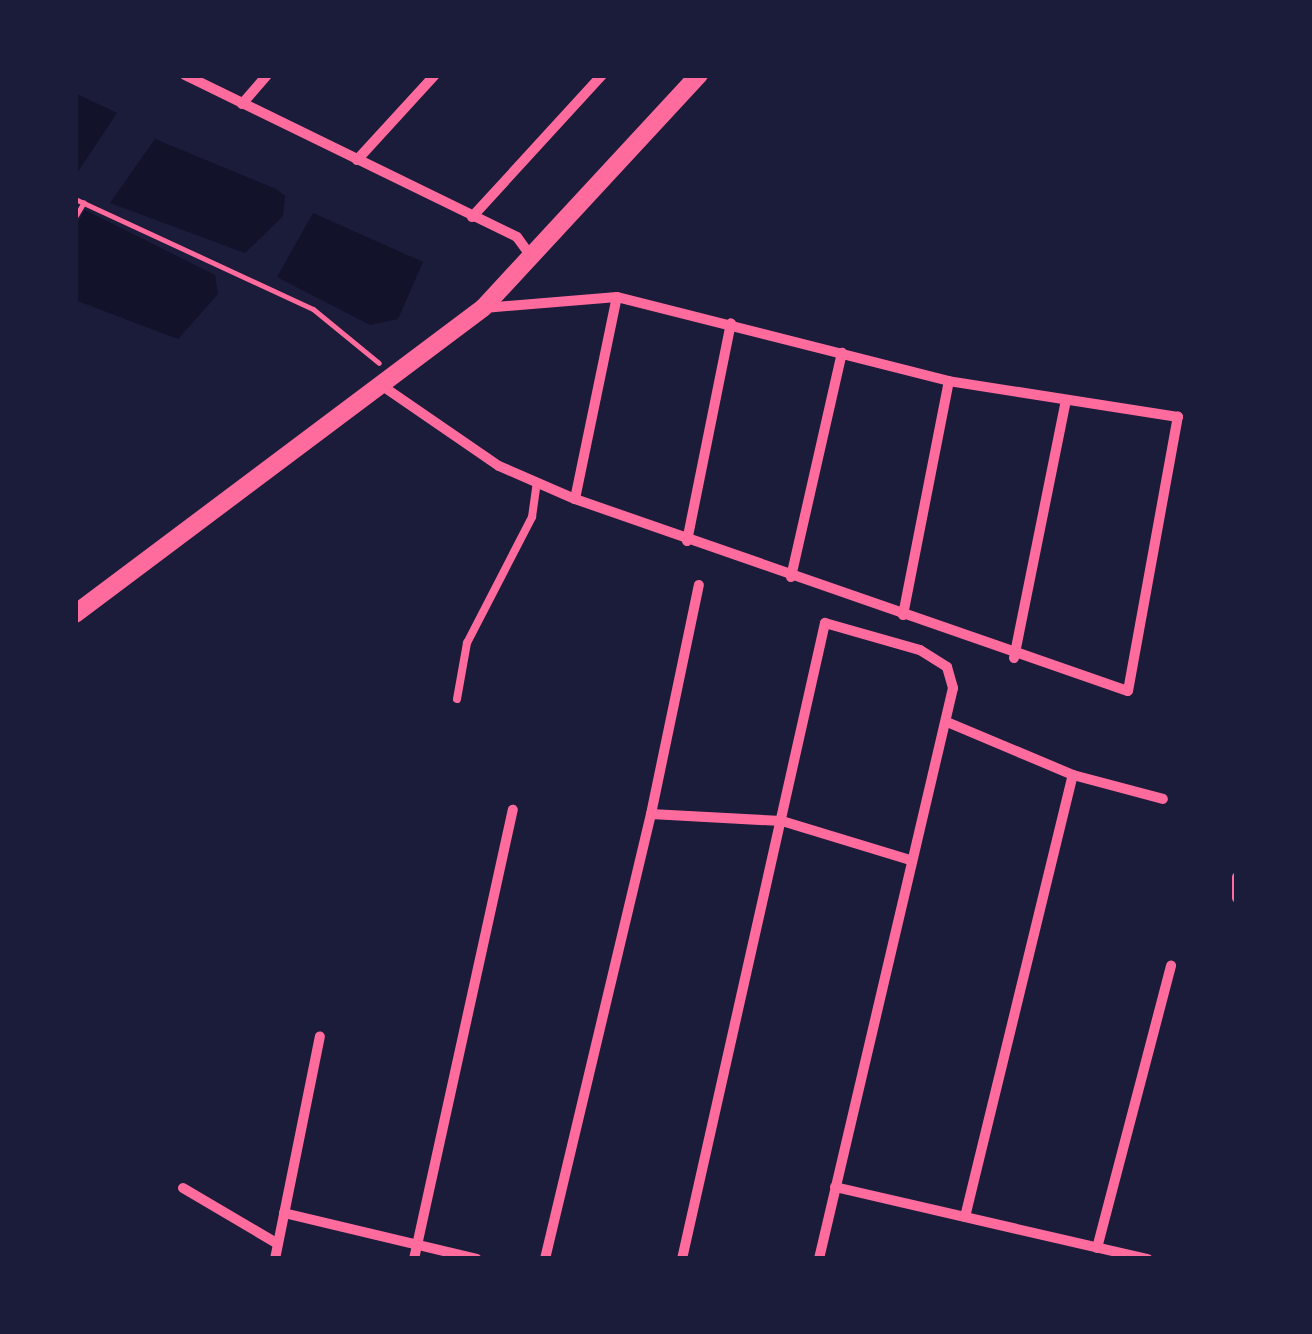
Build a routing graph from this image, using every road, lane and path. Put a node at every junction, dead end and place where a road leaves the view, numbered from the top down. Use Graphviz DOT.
graph roads {
  1 [pos="185,75"];
  2 [pos="267,75"];
  3 [pos="435,75"];
  4 [pos="602,75"];
  5 [pos="699,75"];
  6 [pos="242,104"];
  7 [pos="357,160"];
  8 [pos="75,198"];
  9 [pos="84,202"];
  10 [pos="75,217"];
  11 [pos="472,217"];
  12 [pos="528,252"];
  13 [pos="617,297"];
  14 [pos="483,308"];
  15 [pos="731,323"];
  16 [pos="842,354"];
  17 [pos="385,380"];
  18 [pos="949,380"];
  19 [pos="1065,404"];
  20 [pos="537,482"];
  21 [pos="575,500"];
  22 [pos="687,541"];
  23 [pos="791,577"];
  24 [pos="699,585"];
  25 [pos="75,614"];
  26 [pos="903,615"];
  27 [pos="1014,658"];
  28 [pos="457,699"];
  29 [pos="947,722"];
  30 [pos="1073,775"];
  31 [pos="1163,800"];
  32 [pos="513,810"];
  33 [pos="651,814"];
  34 [pos="782,820"];
  35 [pos="910,860"];
  36 [pos="1237,877"];
  37 [pos="1237,898"];
  38 [pos="1171,966"];
  39 [pos="320,1036"];
  40 [pos="835,1187"];
  41 [pos="183,1188"];
  42 [pos="284,1214"];
  43 [pos="964,1217"];
  44 [pos="278,1244"];
  45 [pos="417,1246"];
  46 [pos="1096,1248"];
  47 [pos="275,1259"];
  48 [pos="414,1259"];
  49 [pos="476,1259"];
  50 [pos="546,1259"];
  51 [pos="682,1259"];
  52 [pos="819,1259"];
  53 [pos="1148,1259"];
  1 -- 6 [label="street"];
  2 -- 6 [label="street"];
  3 -- 7 [label="street"];
  4 -- 11 [label="street"];
  5 -- 12 [label="street"];
  6 -- 7 [label="street"];
  7 -- 11 [label="street"];
  8 -- 9 [label="path"];
  9 -- 10 [label="path"];
  9 -- 17 [label="path"];
  11 -- 12 [label="street"];
  12 -- 14 [label="street"];
  13 -- 14 [label="street"];
  13 -- 15 [label="street"];
  13 -- 21 [label="street"];
  14 -- 17 [label="street"];
  15 -- 16 [label="street"];
  15 -- 22 [label="street"];
  16 -- 18 [label="street"];
  16 -- 23 [label="street"];
  17 -- 20 [label="street"];
  17 -- 25 [label="street"];
  18 -- 19 [label="street"];
  18 -- 26 [label="street"];
  19 -- 27 [label="street"];
  19 -- 27 [label="street"];
  20 -- 21 [label="street"];
  20 -- 28 [label="lane"];
  21 -- 22 [label="street"];
  22 -- 23 [label="street"];
  23 -- 26 [label="street"];
  24 -- 33 [label="street"];
  26 -- 27 [label="street"];
  29 -- 30 [label="street"];
  29 -- 34 [label="street"];
  29 -- 35 [label="street"];
  30 -- 31 [label="street"];
  30 -- 43 [label="street"];
  32 -- 45 [label="street"];
  33 -- 34 [label="street"];
  33 -- 50 [label="street"];
  34 -- 35 [label="street"];
  34 -- 51 [label="street"];
  35 -- 40 [label="street"];
  36 -- 37 [label="street"];
  38 -- 46 [label="street"];
  39 -- 42 [label="street"];
  40 -- 43 [label="street"];
  40 -- 52 [label="street"];
  41 -- 44 [label="street"];
  42 -- 44 [label="street"];
  42 -- 45 [label="street"];
  43 -- 46 [label="street"];
  44 -- 47 [label="street"];
  45 -- 48 [label="street"];
  45 -- 49 [label="street"];
  46 -- 53 [label="street"];
}
